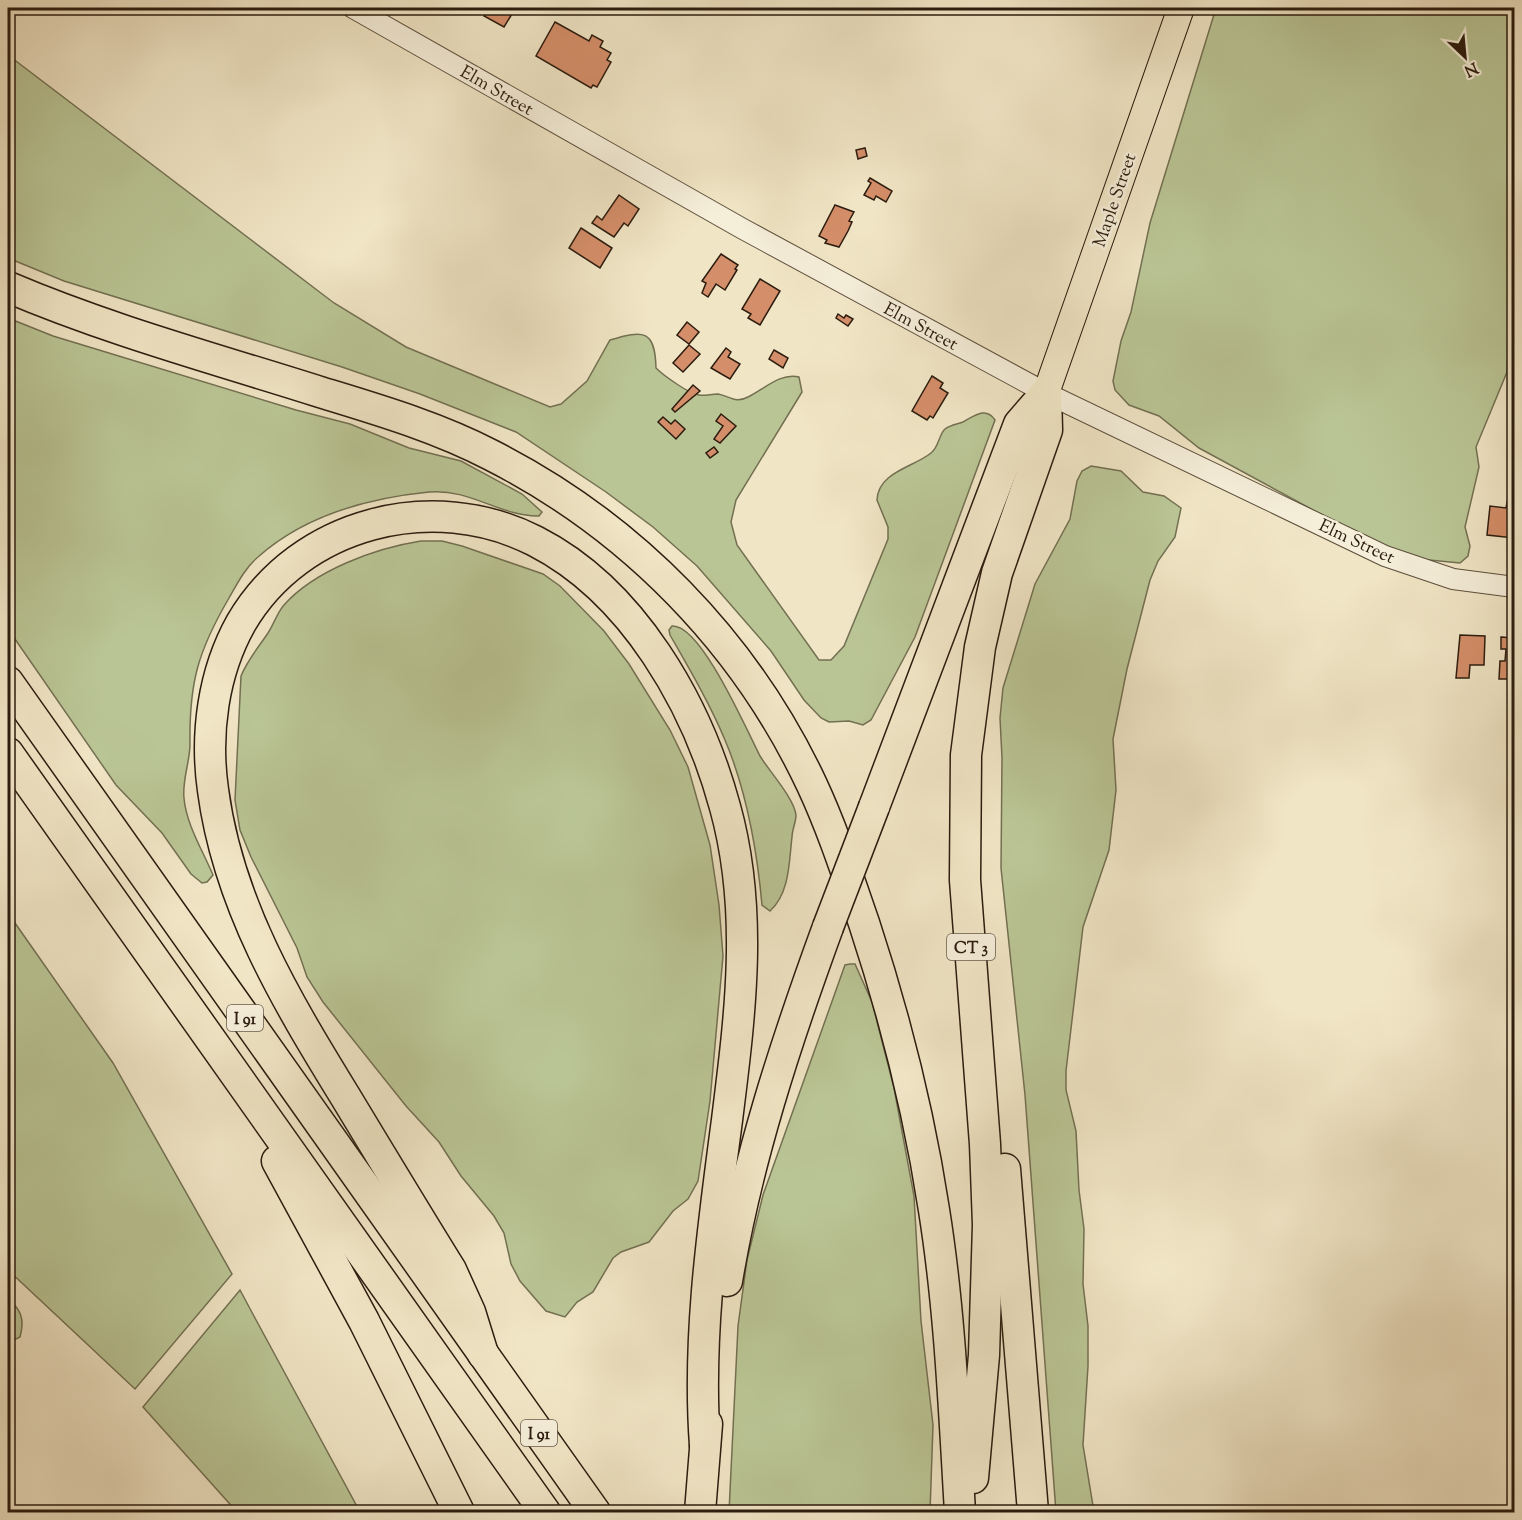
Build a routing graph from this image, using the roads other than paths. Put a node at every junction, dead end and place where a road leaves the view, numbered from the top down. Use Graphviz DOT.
graph roads {
  1 [pos="353,8"];
  2 [pos="1181,8"];
  3 [pos="8,287"];
  4 [pos="1046,393"];
  5 [pos="1515,587"];
  6 [pos="8,682"];
  7 [pos="8,753"];
  8 [pos="978,1039"];
  9 [pos="240,1082"];
  10 [pos="483,1354"];
  11 [pos="705,1445"];
  12 [pos="459,1512"];
  13 [pos="545,1512"];
  14 [pos="595,1512"];
  15 [pos="700,1512"];
  16 [pos="960,1512"];
  17 [pos="970,1512"];
  18 [pos="1034,1512"];
  1 -- 4 [label="street, Elm Street"];
  2 -- 4 [label="main road, Maple Street / CT 3"];
  3 -- 16 [label="highway"];
  4 -- 5 [label="street, Elm Street"];
  4 -- 8 [label="highway, CT 3"];
  4 -- 11 [label="highway, CT 3, bridge"];
  6 -- 10 [label="highway, I 91"];
  7 -- 9 [label="highway, I 91"];
  8 -- 17 [label="highway, CT 3"];
  8 -- 18 [label="highway"];
  9 -- 12 [label="highway"];
  9 -- 13 [label="highway, I 91"];
  10 -- 11 [label="highway"];
  10 -- 14 [label="highway, I 91"];
  11 -- 15 [label="highway, CT 3"];
}
